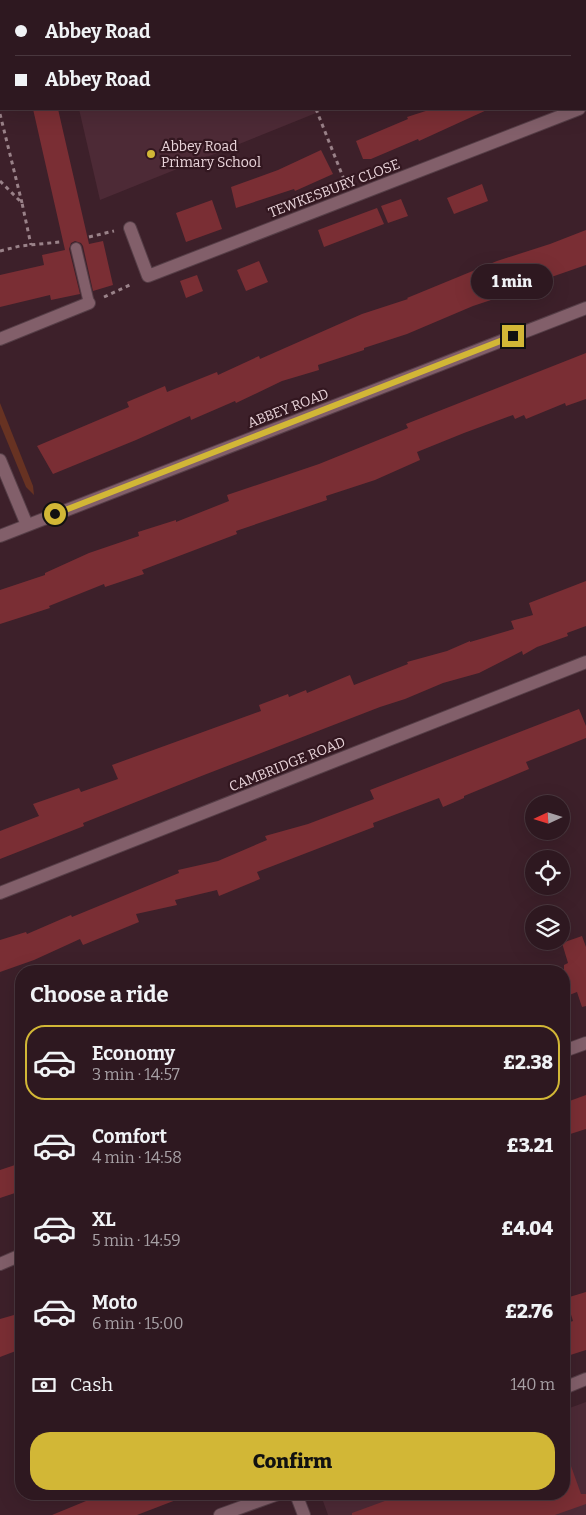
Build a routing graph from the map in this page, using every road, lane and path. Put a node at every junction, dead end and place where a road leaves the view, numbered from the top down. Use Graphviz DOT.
graph roads {
  1 [pos="316,110"];
  2 [pos="576,110"];
  3 [pos="0,114"];
  4 [pos="0,180"];
  5 [pos="351,197"];
  6 [pos="22,203"];
  7 [pos="130,228"];
  8 [pos="62,242"];
  9 [pos="78,243"];
  10 [pos="31,245"];
  11 [pos="0,251"];
  12 [pos="148,276"];
  13 [pos="89,303"];
  14 [pos="586,308"];
  15 [pos="0,338"];
  16 [pos="0,460"];
  17 [pos="27,525"];
  18 [pos="0,536"];
  19 [pos="586,662"];
  20 [pos="0,893"];
  21 [pos="586,1043"];
  22 [pos="570,1049"];
  23 [pos="15,1258"];
  24 [pos="0,1264"];
  25 [pos="586,1379"];
  26 [pos="570,1386"];
  27 [pos="261,1500"];
  28 [pos="298,1500"];
  29 [pos="220,1515"];
  30 [pos="304,1515"];
  1 -- 5 [label="path"];
  2 -- 5 [label="street, TEWKESBURY CLOSE"];
  3 -- 6 [label="path"];
  4 -- 6 [label="path"];
  5 -- 12 [label="street, TEWKESBURY CLOSE"];
  6 -- 10 [label="path"];
  7 -- 9 [label="path"];
  7 -- 12 [label="street"];
  8 -- 10 [label="path"];
  9 -- 13 [label="lane"];
  10 -- 11 [label="path"];
  12 -- 13 [label="path"];
  13 -- 15 [label="street"];
  14 -- 17 [label="street, ABBEY ROAD"];
  16 -- 17 [label="street"];
  17 -- 18 [label="street, ABBEY ROAD"];
  19 -- 20 [label="street, CAMBRIDGE ROAD"];
  21 -- 22 [label="street"];
  23 -- 24 [label="street"];
  25 -- 26 [label="street"];
  27 -- 29 [label="street"];
  28 -- 30 [label="street"];
}
